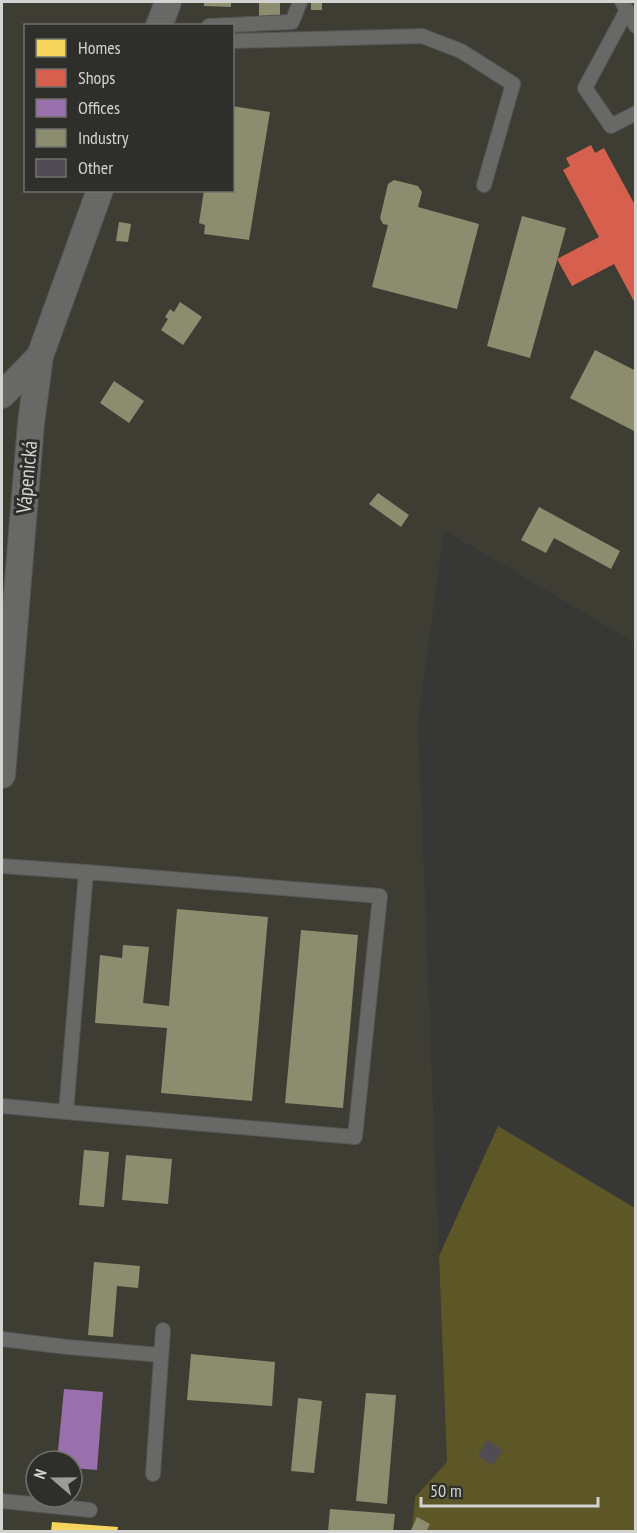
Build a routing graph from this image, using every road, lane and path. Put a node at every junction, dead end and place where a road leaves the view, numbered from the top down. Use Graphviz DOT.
graph roads {
  1 [pos="168,2"];
  2 [pos="300,2"];
  3 [pos="625,6"];
  4 [pos="160,24"];
  5 [pos="234,25"];
  6 [pos="636,26"];
  7 [pos="234,41"];
  8 [pos="636,113"];
  9 [pos="484,185"];
  10 [pos="99,192"];
  11 [pos="40,356"];
  12 [pos="2,395"];
  13 [pos="2,775"];
  14 [pos="2,866"];
  15 [pos="86,872"];
  16 [pos="2,1106"];
  17 [pos="66,1112"];
  18 [pos="163,1330"];
  19 [pos="2,1339"];
  20 [pos="161,1355"];
  21 [pos="153,1474"];
  22 [pos="2,1501"];
  23 [pos="90,1510"];
  1 -- 4 [label="street"];
  2 -- 5 [label="lane"];
  3 -- 6 [label="lane"];
  3 -- 8 [label="lane"];
  7 -- 9 [label="lane"];
  10 -- 11 [label="street, Vápenická"];
  11 -- 12 [label="street"];
  11 -- 13 [label="street, Vápenická"];
  14 -- 15 [label="lane"];
  15 -- 17 [label="lane"];
  15 -- 17 [label="lane"];
  16 -- 17 [label="lane"];
  18 -- 20 [label="lane"];
  19 -- 20 [label="lane"];
  20 -- 21 [label="lane"];
  22 -- 23 [label="lane"];
}
